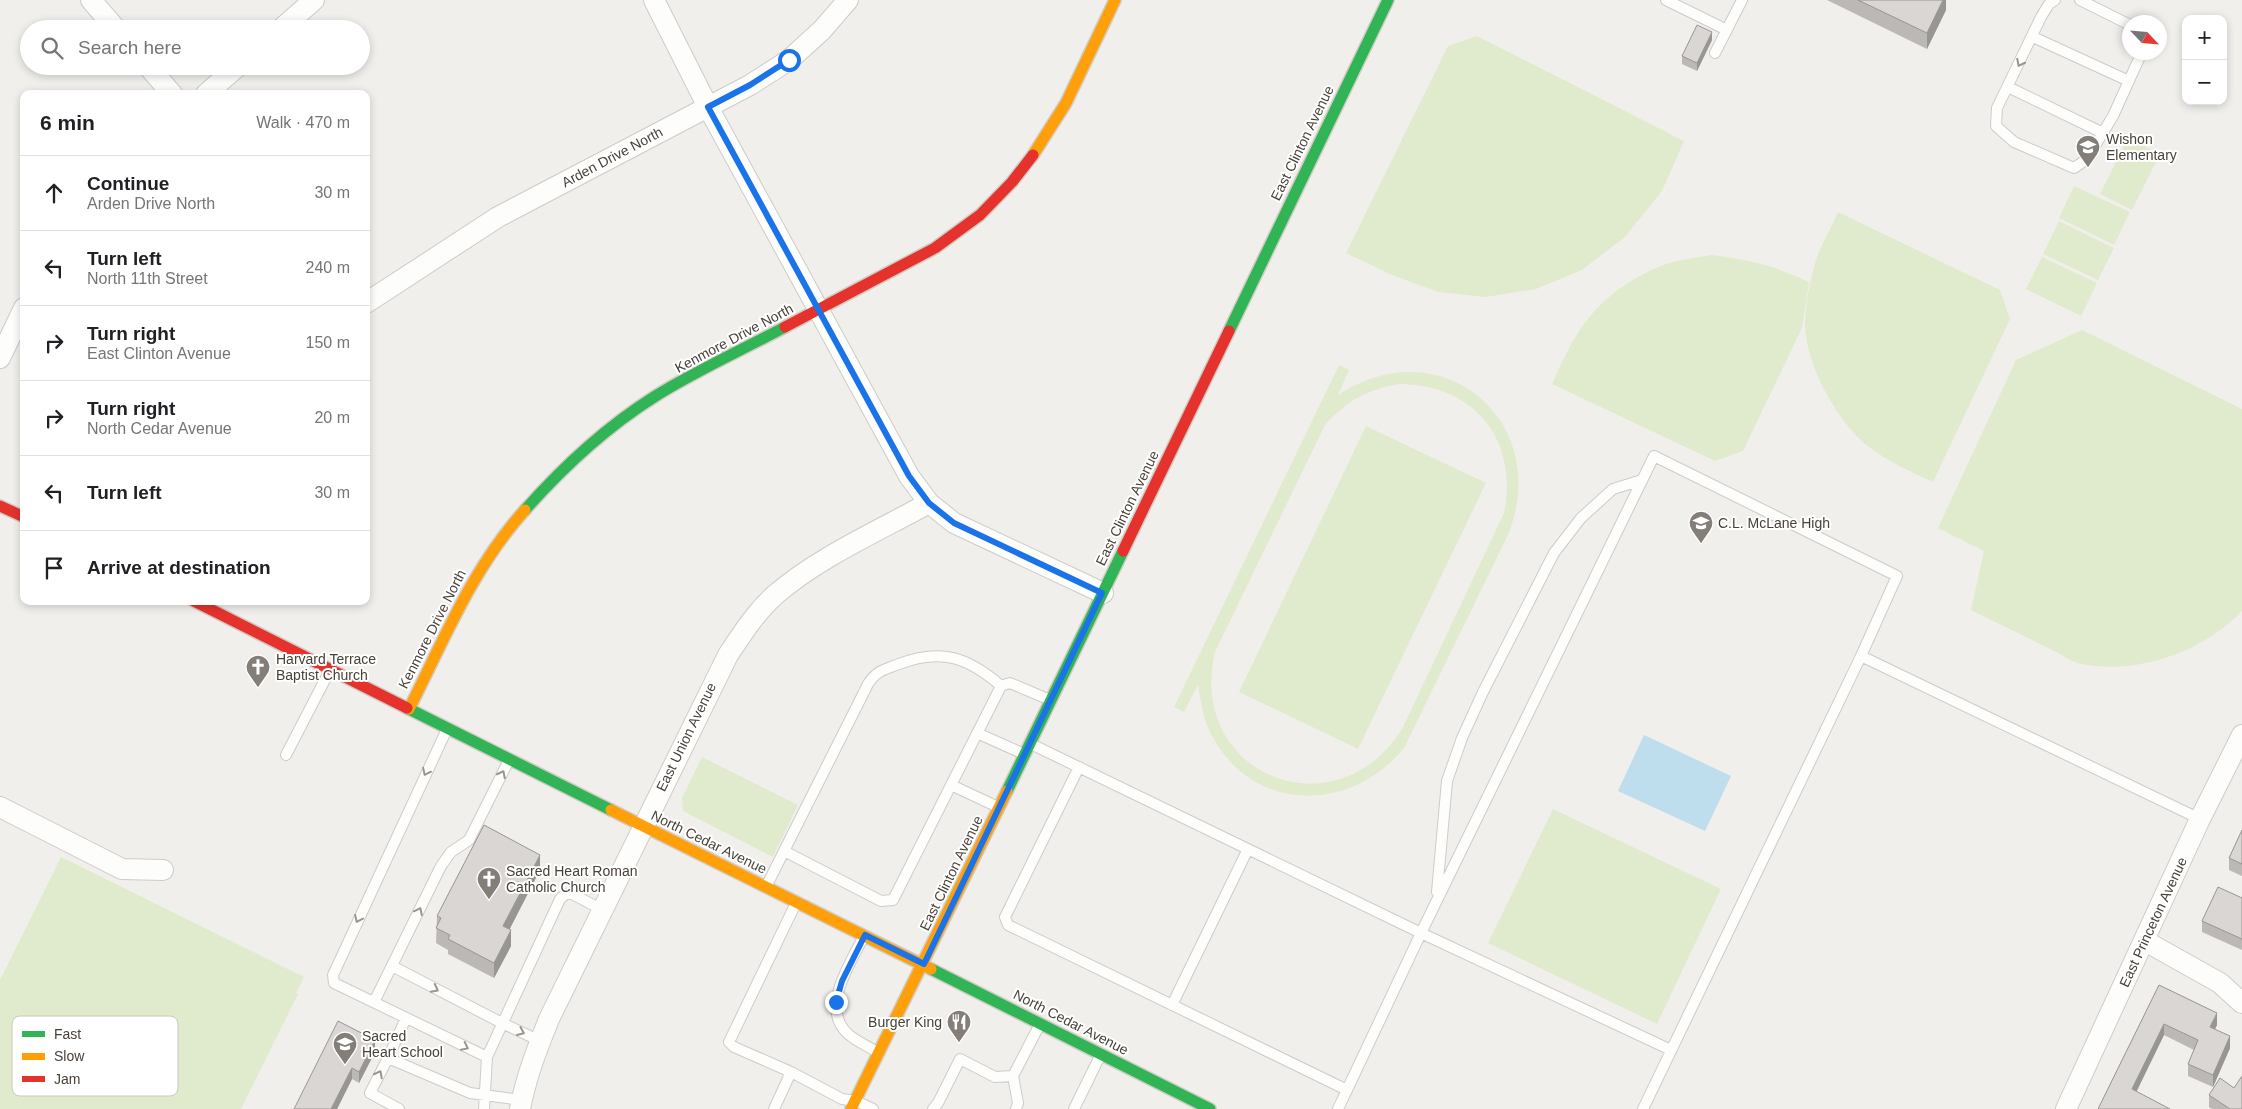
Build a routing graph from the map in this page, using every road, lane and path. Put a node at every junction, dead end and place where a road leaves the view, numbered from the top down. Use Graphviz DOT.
graph roads {
  1 [pos="91,0"];
  2 [pos="314,0"];
  3 [pos="654,0"];
  4 [pos="848,0"];
  5 [pos="1116,0"];
  6 [pos="1388,0"];
  7 [pos="1666,0"];
  8 [pos="1742,0"];
  9 [pos="2080,0"];
  10 [pos="2048,1"];
  11 [pos="108,20"];
  12 [pos="291,20"];
  13 [pos="2122,21"];
  14 [pos="1727,30"];
  15 [pos="2033,36"];
  16 [pos="1715,53"];
  17 [pos="2138,60"];
  18 [pos="156,75"];
  19 [pos="228,75"];
  20 [pos="2129,81"];
  21 [pos="2008,87"];
  22 [pos="169,90"];
  23 [pos="211,90"];
  24 [pos="708,107"];
  25 [pos="2103,133"];
  26 [pos="370,300"];
  27 [pos="819,310"];
  28 [pos="20,316"];
  29 [pos="0,358"];
  30 [pos="1642,480"];
  31 [pos="929,503"];
  32 [pos="0,506"];
  33 [pos="20,515"];
  34 [pos="1102,593"];
  35 [pos="202,605"];
  36 [pos="1861,656"];
  37 [pos="330,669"];
  38 [pos="1001,686"];
  39 [pos="1051,700"];
  40 [pos="409,709"];
  41 [pos="447,728"];
  42 [pos="977,733"];
  43 [pos="2242,735"];
  44 [pos="1030,744"];
  45 [pos="286,755"];
  46 [pos="1025,755"];
  47 [pos="510,758"];
  48 [pos="1079,767"];
  49 [pos="951,785"];
  50 [pos="0,807"];
  51 [pos="999,808"];
  52 [pos="2200,819"];
  53 [pos="643,826"];
  54 [pos="1248,849"];
  55 [pos="784,852"];
  56 [pos="163,870"];
  57 [pos="766,887"];
  58 [pos="1437,900"];
  59 [pos="796,902"];
  60 [pos="603,910"];
  61 [pos="1420,933"];
  62 [pos="865,935"];
  63 [pos="2145,941"];
  64 [pos="924,964"];
  65 [pos="392,966"];
  66 [pos="374,1002"];
  67 [pos="2242,1003"];
  68 [pos="1172,1005"];
  69 [pos="406,1018"];
  70 [pos="502,1023"];
  71 [pos="1040,1023"];
  72 [pos="540,1041"];
  73 [pos="1671,1050"];
  74 [pos="880,1053"];
  75 [pos="1101,1054"];
  76 [pos="488,1057"];
  77 [pos="388,1058"];
  78 [pos="791,1072"];
  79 [pos="1014,1076"];
  80 [pos="1346,1090"];
  81 [pos="486,1096"];
  82 [pos="520,1104"];
  83 [pos="853,1105"];
  84 [pos="399,1109"];
  85 [pos="484,1109"];
  86 [pos="774,1109"];
  87 [pos="872,1109"];
  88 [pos="933,1109"];
  89 [pos="1016,1109"];
  90 [pos="1074,1109"];
  91 [pos="1210,1109"];
  92 [pos="1338,1109"];
  93 [pos="1643,1109"];
  94 [pos="2066,1109"];
  1 -- 11 [label="street"];
  2 -- 12 [label="street"];
  3 -- 24 [label="street"];
  4 -- 24 [label="street, Arden Drive North"];
  5 -- 27 [label="main road, Kenmore Drive North"];
  6 -- 34 [label="main road, East Clinton Avenue"];
  7 -- 14 [label="lane"];
  8 -- 14 [label="lane"];
  9 -- 13 [label="lane"];
  10 -- 15 [label="lane"];
  14 -- 16 [label="lane"];
  15 -- 20 [label="lane"];
  15 -- 21 [label="lane, one-way"];
  17 -- 20 [label="lane"];
  18 -- 22 [label="street"];
  19 -- 23 [label="street"];
  20 -- 25 [label="lane"];
  21 -- 25 [label="lane"];
  21 -- 25 [label="lane"];
  24 -- 26 [label="street, Arden Drive North"];
  24 -- 27 [label="street"];
  27 -- 31 [label="street"];
  27 -- 40 [label="main road, Kenmore Drive North"];
  28 -- 29 [label="street"];
  30 -- 36 [label="lane"];
  30 -- 58 [label="lane"];
  30 -- 58 [label="lane"];
  31 -- 34 [label="street"];
  31 -- 53 [label="street, East Union Avenue"];
  32 -- 33 [label="main road"];
  34 -- 39 [label="main road, East Clinton Avenue"];
  35 -- 37 [label="main road, North Cedar Avenue"];
  36 -- 52 [label="lane"];
  36 -- 73 [label="lane"];
  37 -- 40 [label="main road, North Cedar Avenue"];
  37 -- 45 [label="lane"];
  38 -- 39 [label="lane"];
  38 -- 42 [label="lane"];
  38 -- 55 [label="lane"];
  39 -- 44 [label="main road, East Clinton Avenue"];
  40 -- 41 [label="main road, North Cedar Avenue"];
  41 -- 47 [label="main road, North Cedar Avenue"];
  41 -- 66 [label="lane, one-way"];
  42 -- 46 [label="lane"];
  42 -- 49 [label="lane"];
  43 -- 52 [label="street, East Princeton Avenue"];
  44 -- 46 [label="main road, East Clinton Avenue"];
  44 -- 48 [label="lane"];
  46 -- 51 [label="main road, East Clinton Avenue"];
  47 -- 53 [label="main road, North Cedar Avenue"];
  65 -- 47 [label="lane, one-way"];
  48 -- 54 [label="lane"];
  48 -- 68 [label="lane"];
  49 -- 51 [label="lane"];
  49 -- 55 [label="lane"];
  50 -- 56 [label="street"];
  51 -- 64 [label="main road, East Clinton Avenue"];
  52 -- 63 [label="street, East Princeton Avenue"];
  53 -- 57 [label="main road, North Cedar Avenue"];
  53 -- 60 [label="street, East Union Avenue"];
  54 -- 61 [label="lane"];
  54 -- 68 [label="lane"];
  55 -- 57 [label="lane"];
  57 -- 59 [label="main road, North Cedar Avenue"];
  58 -- 61 [label="lane"];
  59 -- 62 [label="main road, North Cedar Avenue"];
  59 -- 78 [label="lane"];
  60 -- 70 [label="lane"];
  60 -- 72 [label="street, East Union Avenue"];
  61 -- 73 [label="lane"];
  61 -- 80 [label="lane"];
  62 -- 64 [label="main road, North Cedar Avenue"];
  62 -- 74 [label="lane"];
  63 -- 67 [label="street"];
  63 -- 94 [label="street, East Princeton Avenue"];
  64 -- 71 [label="main road, North Cedar Avenue"];
  64 -- 74 [label="main road, East Clinton Avenue"];
  65 -- 66 [label="lane"];
  65 -- 70 [label="lane, one-way"];
  66 -- 69 [label="lane"];
  68 -- 80 [label="lane"];
  69 -- 76 [label="lane, one-way"];
  69 -- 77 [label="lane"];
  70 -- 72 [label="lane, one-way"];
  70 -- 76 [label="lane"];
  71 -- 75 [label="main road, North Cedar Avenue"];
  71 -- 79 [label="lane"];
  72 -- 82 [label="street, East Union Avenue"];
  73 -- 93 [label="lane"];
  74 -- 83 [label="main road, East Clinton Avenue"];
  75 -- 90 [label="lane"];
  75 -- 91 [label="main road, North Cedar Avenue"];
  76 -- 81 [label="lane"];
  77 -- 81 [label="lane"];
  84 -- 77 [label="lane, one-way"];
  78 -- 83 [label="lane"];
  78 -- 86 [label="lane"];
  79 -- 88 [label="lane"];
  79 -- 89 [label="lane"];
  80 -- 92 [label="lane"];
  81 -- 82 [label="lane"];
  81 -- 85 [label="lane"];
  83 -- 87 [label="lane"];
}
